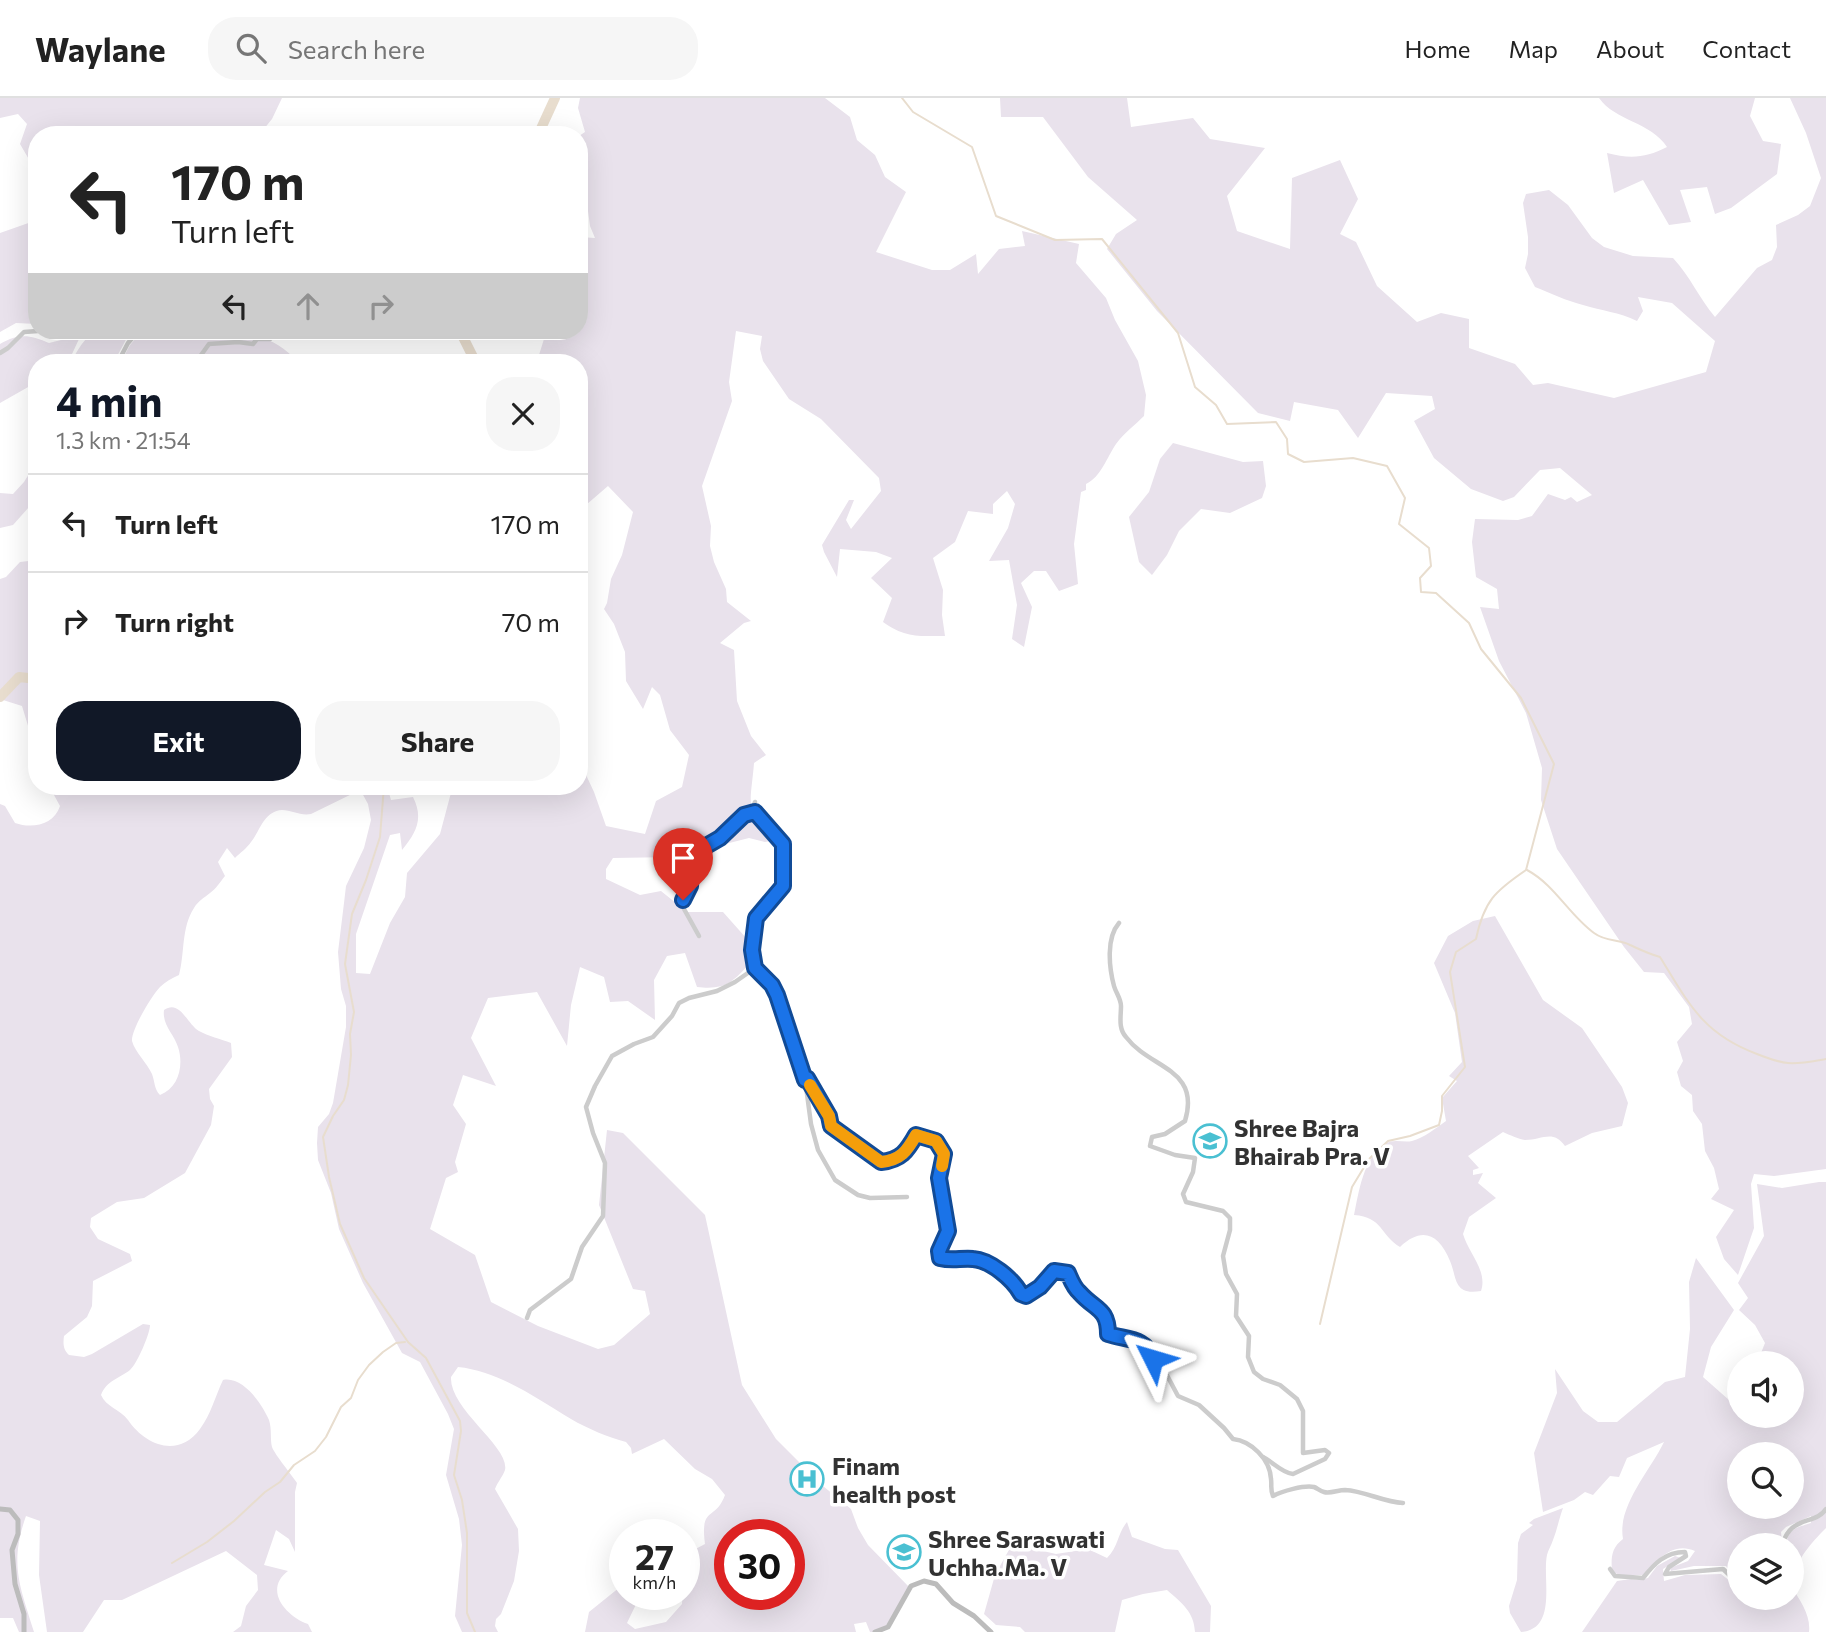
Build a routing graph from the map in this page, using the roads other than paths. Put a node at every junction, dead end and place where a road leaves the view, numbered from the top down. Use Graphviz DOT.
graph roads {
  1 [pos="28,332"];
  2 [pos="256,340"];
  3 [pos="0,353"];
  4 [pos="202,354"];
  5 [pos="755,802"];
  6 [pos="755,812"];
  7 [pos="1119,923"];
  8 [pos="699,936"];
  9 [pos="755,968"];
  10 [pos="805,1080"];
  11 [pos="907,1197"];
  12 [pos="527,1318"];
  13 [pos="1262,1457"];
  14 [pos="1404,1503"];
  15 [pos="1826,1508"];
  16 [pos="0,1509"];
  17 [pos="1786,1533"];
  18 [pos="1610,1569"];
  19 [pos="1727,1573"];
  20 [pos="24,1632"];
  21 [pos="874,1632"];
  22 [pos="991,1632"];
  1 -- 3 [label="street"];
  2 -- 4 [label="street"];
  5 -- 6 [label="street"];
  6 -- 8 [label="street"];
  6 -- 9 [label="street"];
  7 -- 13 [label="street"];
  9 -- 10 [label="street"];
  9 -- 12 [label="street"];
  10 -- 11 [label="street"];
  10 -- 13 [label="street"];
  13 -- 14 [label="street"];
  15 -- 17 [label="street"];
  16 -- 20 [label="main road"];
  18 -- 19 [label="street"];
  21 -- 22 [label="main road"];
}
